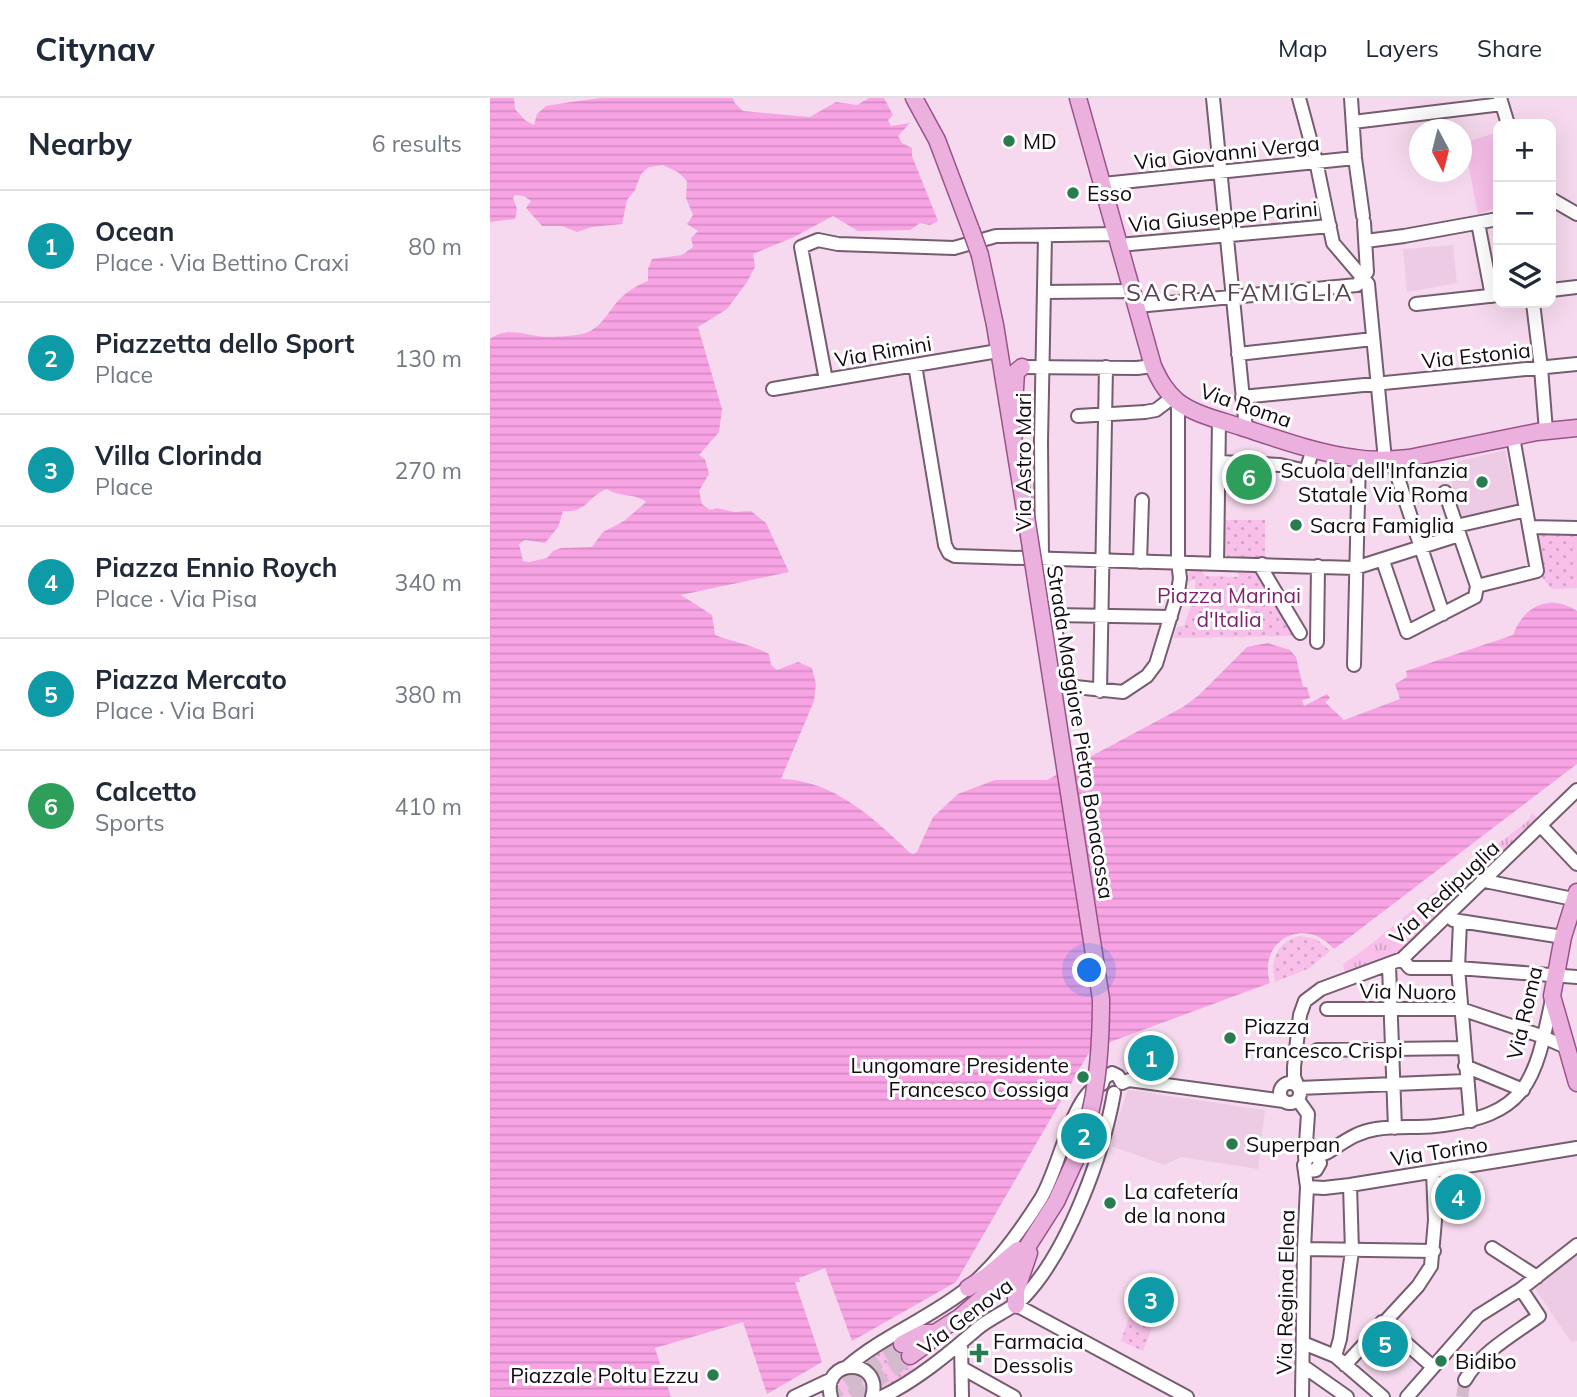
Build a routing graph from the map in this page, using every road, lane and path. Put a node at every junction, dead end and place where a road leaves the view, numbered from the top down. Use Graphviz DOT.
graph roads {
  1 [pos="914,98"];
  2 [pos="1078,98"];
  3 [pos="1213,98"];
  4 [pos="1299,98"];
  5 [pos="1351,98"];
  6 [pos="1503,100"];
  7 [pos="1507,119"];
  8 [pos="1512,119"];
  9 [pos="1353,122"];
  10 [pos="1355,158"];
  11 [pos="1316,161"];
  12 [pos="1220,172"];
  13 [pos="1103,184"];
  14 [pos="1556,194"];
  15 [pos="1556,201"];
  16 [pos="1577,205"];
  17 [pos="1577,214"];
  18 [pos="1488,221"];
  19 [pos="1330,226"];
  20 [pos="1227,235"];
  21 [pos="1045,236"];
  22 [pos="1118,240"];
  23 [pos="1366,241"];
  24 [pos="1493,274"];
  25 [pos="1363,278"];
  26 [pos="1577,287"];
  27 [pos="1556,289"];
  28 [pos="1045,292"];
  29 [pos="1493,295"];
  30 [pos="1135,298"];
  31 [pos="1232,298"];
  32 [pos="1416,304"];
  33 [pos="1534,308"];
  34 [pos="1373,339"];
  35 [pos="998,351"];
  36 [pos="1238,354"];
  37 [pos="1577,364"];
  38 [pos="915,365"];
  39 [pos="1153,366"];
  40 [pos="1043,367"];
  41 [pos="1106,367"];
  42 [pos="1022,368"];
  43 [pos="1541,368"];
  44 [pos="826,380"];
  45 [pos="1378,384"];
  46 [pos="773,389"];
  47 [pos="1242,397"];
  48 [pos="1175,399"];
  49 [pos="1104,415"];
  50 [pos="1078,416"];
  51 [pos="1219,420"];
  52 [pos="1577,428"];
  53 [pos="1246,429"];
  54 [pos="1546,431"];
  55 [pos="1012,432"];
  56 [pos="1513,437"];
  57 [pos="1313,449"];
  58 [pos="1359,459"];
  59 [pos="1388,460"];
  60 [pos="1220,462"];
  61 [pos="1445,492"];
  62 [pos="1142,500"];
  63 [pos="1526,510"];
  64 [pos="1529,527"];
  65 [pos="1577,528"];
  66 [pos="1457,530"];
  67 [pos="1421,548"];
  68 [pos="1042,559"];
  69 [pos="1101,561"];
  70 [pos="1383,561"];
  71 [pos="1140,562"];
  72 [pos="1178,562"];
  73 [pos="1217,564"];
  74 [pos="1262,564"];
  75 [pos="1318,566"];
  76 [pos="1355,568"];
  77 [pos="1477,586"];
  78 [pos="1443,614"];
  79 [pos="1053,615"];
  80 [pos="1102,615"];
  81 [pos="1171,617"];
  82 [pos="1300,633"];
  83 [pos="1317,642"];
  84 [pos="1354,665"];
  85 [pos="1100,691"];
  86 [pos="1577,790"];
  87 [pos="1541,826"];
  88 [pos="1577,864"];
  89 [pos="1485,881"];
  90 [pos="1575,895"];
  91 [pos="1446,918"];
  92 [pos="1460,922"];
  93 [pos="1563,937"];
  94 [pos="1402,959"];
  95 [pos="1389,965"];
  96 [pos="1458,968"];
  97 [pos="1556,975"];
  98 [pos="1577,976"];
  99 [pos="1552,996"];
  100 [pos="1327,1009"];
  101 [pos="1390,1009"];
  102 [pos="1461,1009"];
  103 [pos="1544,1037"];
  104 [pos="1566,1047"];
  105 [pos="1392,1048"];
  106 [pos="1464,1048"];
  107 [pos="1317,1050"];
  108 [pos="1465,1066"];
  109 [pos="1576,1074"];
  110 [pos="1466,1081"];
  111 [pos="1393,1084"];
  112 [pos="1118,1088"];
  113 [pos="1523,1090"];
  114 [pos="1291,1092"];
  115 [pos="1471,1121"];
  116 [pos="1395,1128"];
  117 [pos="1577,1148"];
  118 [pos="1311,1159"];
  119 [pos="1433,1172"];
  120 [pos="1350,1185"];
  121 [pos="1307,1187"];
  122 [pos="1030,1244"];
  123 [pos="1577,1245"];
  124 [pos="1492,1248"];
  125 [pos="1304,1249"];
  126 [pos="1352,1251"];
  127 [pos="1434,1251"];
  128 [pos="1537,1277"];
  129 [pos="968,1288"];
  130 [pos="1521,1289"];
  131 [pos="1016,1305"];
  132 [pos="1382,1322"];
  133 [pos="961,1343"];
  134 [pos="1303,1343"];
  135 [pos="906,1350"];
  136 [pos="1340,1361"];
  137 [pos="1303,1366"];
  138 [pos="847,1367"];
  139 [pos="1433,1367"];
  140 [pos="962,1368"];
  141 [pos="1465,1380"];
  142 [pos="831,1389"];
  143 [pos="794,1397"];
  144 [pos="872,1397"];
  145 [pos="882,1397"];
  146 [pos="962,1397"];
  147 [pos="1014,1397"];
  148 [pos="1187,1397"];
  149 [pos="1302,1397"];
  150 [pos="1347,1397"];
  151 [pos="1383,1397"];
  152 [pos="1407,1397"];
  1 -- 35 [label="main road, Strada Maggiore Pietro Bonacossa, bridge"];
  2 -- 13 [label="main road, Via Roma"];
  3 -- 12 [label="street"];
  4 -- 11 [label="street"];
  5 -- 9 [label="street"];
  6 -- 7 [label="street"];
  6 -- 8 [label="street"];
  6 -- 9 [label="street"];
  9 -- 10 [label="street"];
  10 -- 11 [label="street, Via Giovanni Verga"];
  10 -- 23 [label="street"];
  11 -- 12 [label="street, Via Giovanni Verga"];
  11 -- 19 [label="street"];
  12 -- 13 [label="street, Via Giovanni Verga"];
  12 -- 20 [label="street"];
  13 -- 22 [label="main road, Via Roma"];
  14 -- 16 [label="street"];
  15 -- 17 [label="street"];
  18 -- 23 [label="street"];
  18 -- 24 [label="street"];
  19 -- 20 [label="street, Via Giuseppe Parini"];
  19 -- 25 [label="street"];
  20 -- 22 [label="street, Via Giuseppe Parini"];
  20 -- 31 [label="street"];
  21 -- 22 [label="street, Via Giuseppe Parini"];
  21 -- 28 [label="street, Via Astro Mari"];
  21 -- 44 [label="street, Via Giuseppe Parini"];
  22 -- 30 [label="main road, Via Roma"];
  23 -- 25 [label="street"];
  25 -- 31 [label="street"];
  25 -- 34 [label="street"];
  26 -- 27 [label="street"];
  28 -- 30 [label="street"];
  28 -- 40 [label="street, Via Astro Mari"];
  29 -- 32 [label="street"];
  30 -- 31 [label="street"];
  30 -- 39 [label="main road, Via Roma"];
  31 -- 36 [label="street"];
  33 -- 43 [label="street"];
  34 -- 36 [label="street"];
  34 -- 45 [label="street"];
  35 -- 38 [label="street, Via Rimini"];
  35 -- 55 [label="main road, Strada Maggiore Pietro Bonacossa"];
  36 -- 47 [label="street"];
  37 -- 43 [label="street, Via Estonia"];
  38 -- 44 [label="street, Via Rimini"];
  38 -- 68 [label="street"];
  39 -- 41 [label="street"];
  39 -- 48 [label="main road, Via Roma"];
  40 -- 41 [label="street"];
  40 -- 42 [label="street"];
  40 -- 68 [label="street, Via Astro Mari"];
  41 -- 49 [label="street"];
  42 -- 55 [label="main road"];
  43 -- 45 [label="street, Via Estonia"];
  43 -- 54 [label="street"];
  44 -- 46 [label="street, Via Rimini"];
  45 -- 47 [label="street, Via Estonia"];
  45 -- 59 [label="street"];
  47 -- 53 [label="street"];
  48 -- 49 [label="street"];
  48 -- 51 [label="main road, Via Roma"];
  48 -- 72 [label="street"];
  49 -- 50 [label="street"];
  49 -- 69 [label="street"];
  51 -- 53 [label="main road, Via Roma"];
  51 -- 60 [label="street"];
  52 -- 54 [label="main road, Via Roma"];
  53 -- 57 [label="main road, Via Roma"];
  54 -- 56 [label="main road, Via Roma"];
  55 -- 122 [label="main road, Strada Maggiore Pietro Bonacossa, bridge"];
  56 -- 59 [label="main road, Via Roma"];
  56 -- 63 [label="street"];
  57 -- 58 [label="main road, Via Roma"];
  57 -- 60 [label="street"];
  58 -- 59 [label="main road, Via Roma"];
  58 -- 76 [label="street"];
  59 -- 67 [label="street"];
  60 -- 73 [label="street"];
  61 -- 66 [label="street"];
  62 -- 71 [label="street"];
  63 -- 64 [label="street"];
  63 -- 66 [label="street"];
  64 -- 65 [label="street"];
  64 -- 77 [label="street"];
  66 -- 67 [label="street"];
  66 -- 77 [label="street"];
  67 -- 70 [label="street"];
  67 -- 78 [label="street"];
  68 -- 69 [label="street"];
  68 -- 79 [label="street, Via Astro Mari"];
  69 -- 71 [label="street"];
  69 -- 80 [label="street"];
  70 -- 76 [label="street"];
  70 -- 78 [label="street"];
  71 -- 72 [label="street"];
  72 -- 73 [label="street"];
  72 -- 81 [label="street"];
  73 -- 74 [label="street"];
  74 -- 75 [label="street"];
  74 -- 82 [label="street"];
  75 -- 76 [label="street"];
  75 -- 83 [label="street"];
  76 -- 84 [label="street"];
  77 -- 78 [label="street"];
  79 -- 80 [label="street"];
  79 -- 85 [label="street, Via Astro Mari"];
  80 -- 81 [label="street"];
  80 -- 85 [label="street"];
  81 -- 85 [label="street"];
  86 -- 87 [label="street, Via Redipuglia"];
  87 -- 88 [label="street"];
  87 -- 89 [label="street, Via Redipuglia"];
  89 -- 90 [label="street"];
  89 -- 91 [label="street, Via Redipuglia"];
  90 -- 93 [label="main road, Via Roma"];
  91 -- 92 [label="street"];
  91 -- 94 [label="street, Via Redipuglia"];
  92 -- 93 [label="street"];
  92 -- 96 [label="street"];
  93 -- 97 [label="main road, Via Roma"];
  94 -- 95 [label="street, Via Redipuglia"];
  94 -- 96 [label="street"];
  95 -- 101 [label="street"];
  95 -- 114 [label="street, Via Redipuglia"];
  96 -- 97 [label="street"];
  96 -- 102 [label="street"];
  97 -- 98 [label="street"];
  97 -- 99 [label="main road, Via Roma"];
  99 -- 103 [label="street, Via Roma"];
  99 -- 104 [label="main road"];
  100 -- 101 [label="street, Via Nuoro"];
  101 -- 102 [label="street, Via Nuoro"];
  101 -- 105 [label="street"];
  102 -- 103 [label="street, Via Nuoro"];
  102 -- 106 [label="street"];
  103 -- 104 [label="street, Via Nuoro"];
  103 -- 113 [label="street, Via Roma"];
  104 -- 109 [label="main road"];
  105 -- 106 [label="street"];
  105 -- 107 [label="street"];
  105 -- 111 [label="street"];
  106 -- 108 [label="street"];
  108 -- 110 [label="street"];
  108 -- 113 [label="street"];
  110 -- 111 [label="street"];
  110 -- 115 [label="street"];
  111 -- 114 [label="street"];
  111 -- 116 [label="street"];
  112 -- 114 [label="street"];
  112 -- 129 [label="street"];
  112 -- 131 [label="street, Via Genova"];
  113 -- 115 [label="street, Via Roma"];
  114 -- 118 [label="street, Via Regina Elena"];
  115 -- 116 [label="street, Via Roma"];
  116 -- 118 [label="street, Via Roma"];
  117 -- 119 [label="street, Via Torino"];
  118 -- 121 [label="street, Via Regina Elena"];
  119 -- 120 [label="street, Via Torino"];
  119 -- 127 [label="street"];
  120 -- 121 [label="street, Via Torino"];
  120 -- 126 [label="street"];
  121 -- 125 [label="street, Via Regina Elena"];
  122 -- 129 [label="main road"];
  122 -- 131 [label="main road"];
  122 -- 135 [label="main road, Strada Maggiore Pietro Bonacossa"];
  123 -- 128 [label="street"];
  124 -- 128 [label="street"];
  125 -- 126 [label="street"];
  125 -- 134 [label="street, Via Regina Elena"];
  126 -- 127 [label="street"];
  126 -- 136 [label="street"];
  127 -- 132 [label="street"];
  128 -- 130 [label="street"];
  129 -- 138 [label="street"];
  130 -- 139 [label="street"];
  130 -- 141 [label="street"];
  131 -- 133 [label="street, Via Genova"];
  131 -- 148 [label="street"];
  132 -- 136 [label="street"];
  132 -- 139 [label="street"];
  133 -- 140 [label="street"];
  133 -- 145 [label="street, Via Genova"];
  134 -- 136 [label="street"];
  134 -- 137 [label="street, Via Regina Elena"];
  136 -- 151 [label="street"];
  137 -- 149 [label="street, Via Regina Elena"];
  137 -- 150 [label="street"];
  138 -- 142 [label="street"];
  138 -- 144 [label="street"];
  139 -- 152 [label="street"];
  140 -- 146 [label="street"];
  140 -- 147 [label="street"];
  142 -- 143 [label="street"];
}
